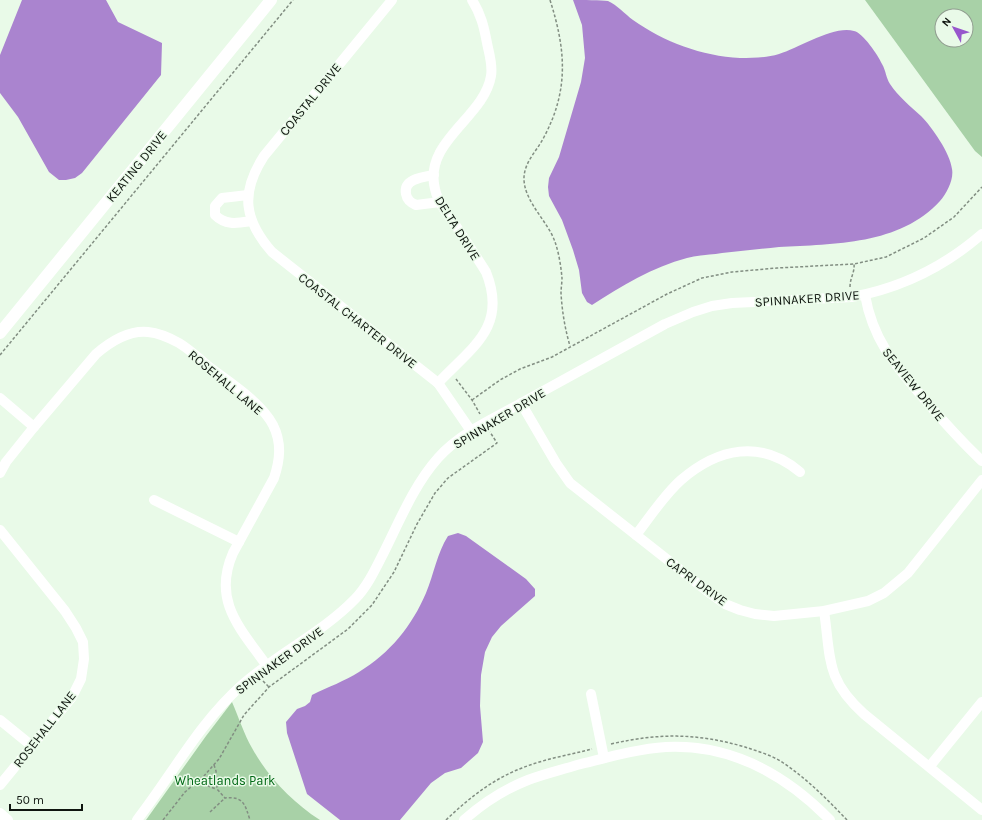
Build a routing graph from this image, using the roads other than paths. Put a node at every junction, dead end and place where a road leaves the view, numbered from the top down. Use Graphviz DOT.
graph roads {
  1 [pos="271,0"];
  2 [pos="392,0"];
  3 [pos="472,0"];
  4 [pos="434,175"];
  5 [pos="248,195"];
  6 [pos="440,202"];
  7 [pos="249,208"];
  8 [pos="252,221"];
  9 [pos="982,234"];
  10 [pos="865,295"];
  11 [pos="0,333"];
  12 [pos="438,382"];
  13 [pos="0,398"];
  14 [pos="521,403"];
  15 [pos="34,427"];
  16 [pos="471,431"];
  17 [pos="982,461"];
  18 [pos="800,472"];
  19 [pos="0,474"];
  20 [pos="982,480"];
  21 [pos="154,500"];
  22 [pos="0,530"];
  23 [pos="636,535"];
  24 [pos="239,542"];
  25 [pos="824,611"];
  26 [pos="267,666"];
  27 [pos="591,694"];
  28 [pos="982,702"];
  29 [pos="0,720"];
  30 [pos="32,746"];
  31 [pos="604,758"];
  32 [pos="930,766"];
  33 [pos="0,785"];
  34 [pos="982,810"];
  35 [pos="0,813"];
  36 [pos="8,820"];
  37 [pos="137,820"];
  38 [pos="464,820"];
  39 [pos="830,820"];
  1 -- 11 [label="street, KEATING DRIVE"];
  2 -- 5 [label="street, COASTAL DRIVE"];
  3 -- 4 [label="street, DELTA DRIVE"];
  4 -- 6 [label="street, DELTA DRIVE"];
  4 -- 6 [label="street"];
  5 -- 7 [label="street, COASTAL DRIVE"];
  5 -- 8 [label="street"];
  6 -- 12 [label="street, DELTA DRIVE"];
  7 -- 8 [label="street, COASTAL CHARTER DRIVE"];
  8 -- 12 [label="street, COASTAL CHARTER DRIVE"];
  9 -- 10 [label="street, SPINNAKER DRIVE"];
  10 -- 14 [label="street, SPINNAKER DRIVE"];
  10 -- 17 [label="street, SEAVIEW DRIVE"];
  12 -- 16 [label="street, COASTAL CHARTER DRIVE"];
  13 -- 15 [label="street"];
  14 -- 16 [label="street, SPINNAKER DRIVE"];
  14 -- 23 [label="street, CAPRI DRIVE"];
  15 -- 19 [label="street, ROSEHALL LANE"];
  15 -- 24 [label="street, ROSEHALL LANE"];
  16 -- 26 [label="street, SPINNAKER DRIVE"];
  18 -- 23 [label="street"];
  20 -- 25 [label="street, CAPRI DRIVE"];
  21 -- 24 [label="street"];
  22 -- 30 [label="street, ROSEHALL LANE"];
  23 -- 25 [label="street, CAPRI DRIVE"];
  24 -- 26 [label="street, ROSEHALL LANE"];
  25 -- 32 [label="street"];
  26 -- 37 [label="street, SPINNAKER DRIVE"];
  27 -- 31 [label="street"];
  28 -- 32 [label="street"];
  29 -- 30 [label="street"];
  30 -- 33 [label="street, ROSEHALL LANE"];
  31 -- 38 [label="street"];
  31 -- 39 [label="street"];
  32 -- 34 [label="street"];
  35 -- 36 [label="street"];
}
